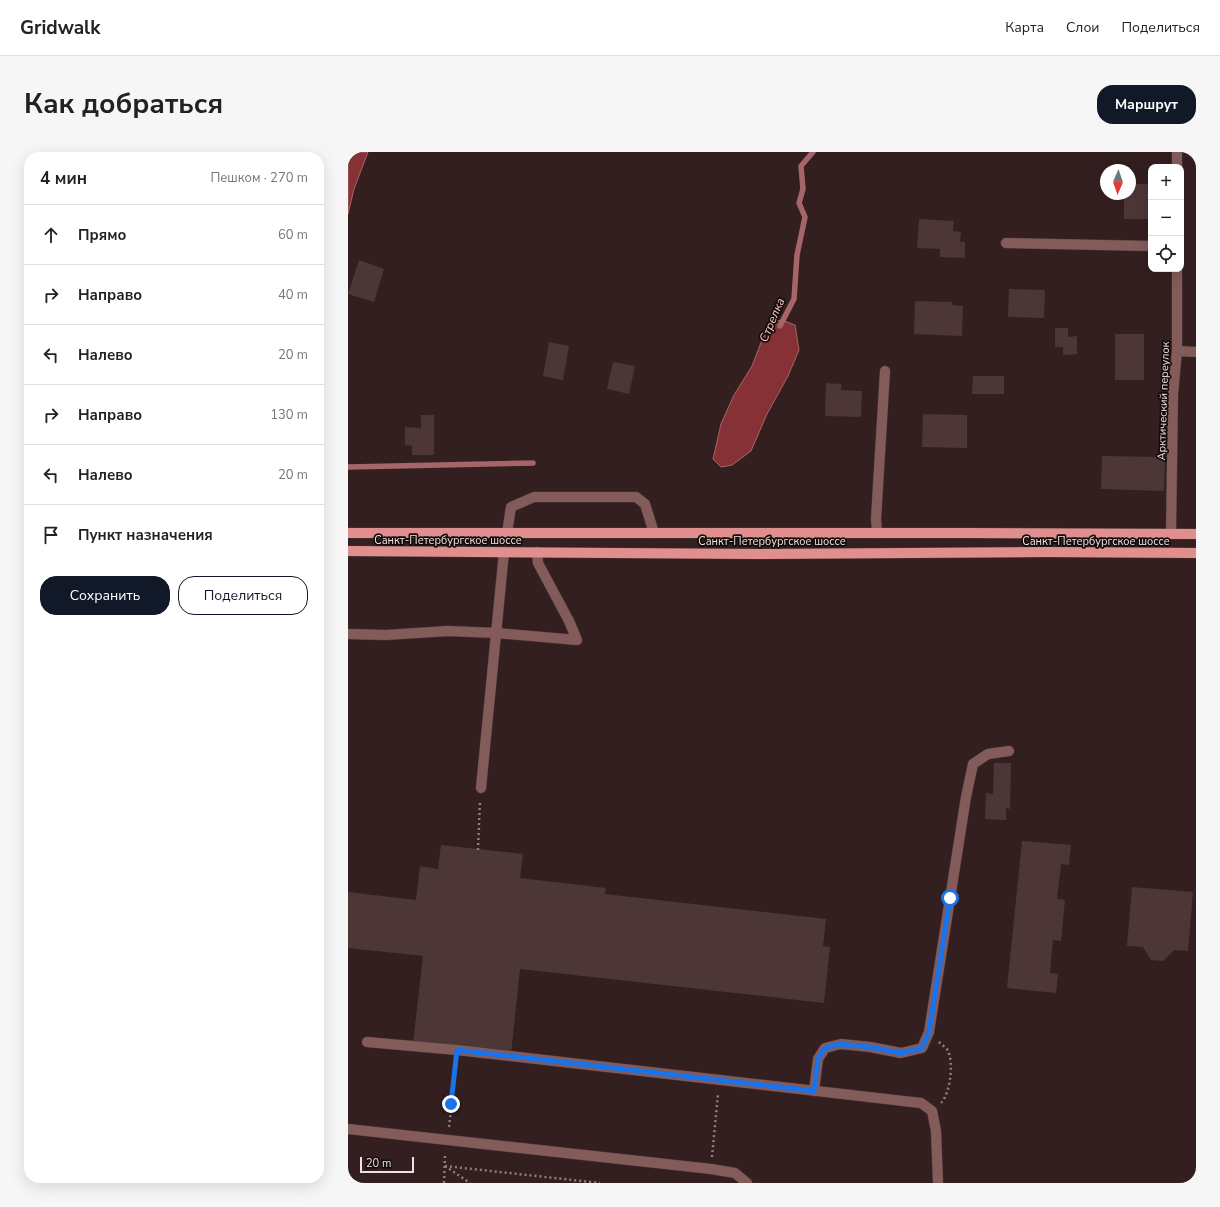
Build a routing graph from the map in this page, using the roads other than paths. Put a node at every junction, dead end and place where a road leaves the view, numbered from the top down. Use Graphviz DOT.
graph roads {
  1 [pos="1177,152"];
  2 [pos="1177,164"];
  3 [pos="1006,243"];
  4 [pos="1148,246"];
  5 [pos="1177,272"];
  6 [pos="1177,351"];
  7 [pos="1196,352"];
  8 [pos="885,370"];
  9 [pos="348,533"];
  10 [pos="507,533"];
  11 [pos="654,533"];
  12 [pos="877,533"];
  13 [pos="1171,534"];
  14 [pos="1196,534"];
  15 [pos="348,551"];
  16 [pos="504,552"];
  17 [pos="537,552"];
  18 [pos="1196,553"];
  19 [pos="496,633"];
  20 [pos="348,634"];
  21 [pos="1009,751"];
  22 [pos="481,788"];
  23 [pos="367,1042"];
  24 [pos="814,1091"];
  25 [pos="348,1130"];
  26 [pos="747,1183"];
  27 [pos="938,1183"];
  1 -- 2 [label="street"];
  3 -- 4 [label="street"];
  5 -- 6 [label="street, Арктический переулок"];
  6 -- 7 [label="street"];
  6 -- 13 [label="street, Арктический переулок"];
  8 -- 12 [label="street"];
  9 -- 10 [label="main road, Санкт-Петербургское шоссе"];
  10 -- 11 [label="main road, Санкт-Петербургское шоссе"];
  10 -- 11 [label="street"];
  11 -- 12 [label="main road, Санкт-Петербургское шоссе"];
  12 -- 13 [label="main road, Санкт-Петербургское шоссе"];
  13 -- 14 [label="main road, Санкт-Петербургское шоссе"];
  15 -- 16 [label="main road, Санкт-Петербургское шоссе"];
  16 -- 17 [label="main road, Санкт-Петербургское шоссе"];
  16 -- 19 [label="street"];
  17 -- 18 [label="main road, Санкт-Петербургское шоссе"];
  17 -- 19 [label="street"];
  19 -- 20 [label="street"];
  19 -- 22 [label="street"];
  21 -- 24 [label="street"];
  23 -- 24 [label="street"];
  24 -- 27 [label="street"];
  25 -- 26 [label="street"];
}
